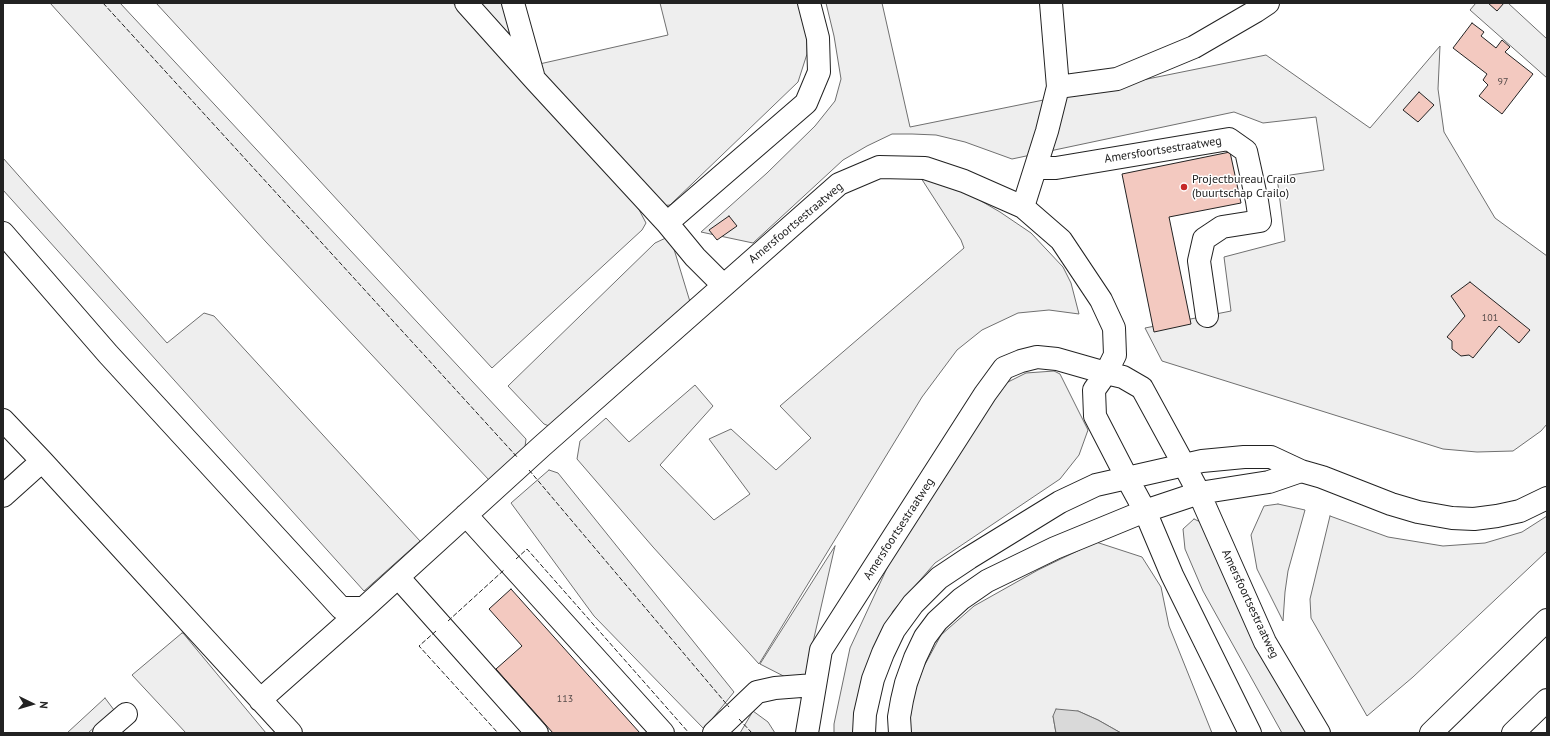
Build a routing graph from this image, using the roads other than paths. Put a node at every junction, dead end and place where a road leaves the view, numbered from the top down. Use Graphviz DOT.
graph roads {
  1 [pos="466,3"];
  2 [pos="513,3"];
  3 [pos="809,3"];
  4 [pos="1051,3"];
  5 [pos="1268,3"];
  6 [pos="535,80"];
  7 [pos="1058,87"];
  8 [pos="1036,168"];
  9 [pos="1023,207"];
  10 [pos="668,222"];
  11 [pos="3,233"];
  12 [pos="723,285"];
  13 [pos="1207,316"];
  14 [pos="1111,364"];
  15 [pos="3,420"];
  16 [pos="42,461"];
  17 [pos="1184,465"];
  18 [pos="1301,471"];
  19 [pos="1127,478"];
  20 [pos="1199,493"];
  21 [pos="3,496"];
  22 [pos="1547,498"];
  23 [pos="1145,511"];
  24 [pos="466,515"];
  25 [pos="398,577"];
  26 [pos="364,608"];
  27 [pos="1547,620"];
  28 [pos="1220,674"];
  29 [pos="814,685"];
  30 [pos="260,700"];
  31 [pos="1547,700"];
  32 [pos="126,714"];
  33 [pos="1449,714"];
  34 [pos="104,733"];
  35 [pos="291,733"];
  36 [pos="537,733"];
  37 [pos="663,733"];
  38 [pos="714,733"];
  39 [pos="807,733"];
  40 [pos="864,733"];
  41 [pos="900,733"];
  42 [pos="1232,733"];
  43 [pos="1250,733"];
  44 [pos="1319,733"];
  45 [pos="1424,733"];
  46 [pos="1431,733"];
  47 [pos="1514,733"];
  1 -- 6 [label="main road"];
  2 -- 6 [label="main road"];
  3 -- 10 [label="main road"];
  4 -- 7 [label="main road"];
  5 -- 7 [label="main road"];
  6 -- 10 [label="main road"];
  7 -- 8 [label="main road"];
  8 -- 9 [label="main road"];
  8 -- 13 [label="main road, Amersfoortsestraatweg"];
  9 -- 12 [label="main road, Amersfoortsestraatweg"];
  9 -- 14 [label="main road, Amersfoortsestraatweg"];
  10 -- 12 [label="main road"];
  11 -- 26 [label="main road"];
  12 -- 24 [label="main road, Amersfoortsestraatweg"];
  14 -- 17 [label="main road, Amersfoortsestraatweg"];
  14 -- 19 [label="main road"];
  14 -- 29 [label="main road, Amersfoortsestraatweg"];
  15 -- 16 [label="main road"];
  16 -- 21 [label="main road"];
  16 -- 30 [label="main road"];
  17 -- 18 [label="main road"];
  17 -- 19 [label="main road"];
  17 -- 20 [label="main road, Amersfoortsestraatweg"];
  18 -- 20 [label="main road"];
  18 -- 22 [label="main road"];
  19 -- 23 [label="main road"];
  19 -- 40 [label="main road"];
  20 -- 23 [label="main road"];
  20 -- 44 [label="main road, Amersfoortsestraatweg"];
  23 -- 28 [label="main road"];
  23 -- 41 [label="main road"];
  24 -- 25 [label="main road, Amersfoortsestraatweg"];
  24 -- 37 [label="main road"];
  25 -- 26 [label="main road, Amersfoortsestraatweg"];
  25 -- 36 [label="main road"];
  26 -- 30 [label="main road, Amersfoortsestraatweg"];
  27 -- 33 [label="main road"];
  28 -- 42 [label="main road"];
  28 -- 43 [label="main road"];
  29 -- 38 [label="main road"];
  29 -- 39 [label="main road, Amersfoortsestraatweg"];
  30 -- 35 [label="main road"];
  31 -- 47 [label="main road"];
  32 -- 34 [label="main road"];
  33 -- 45 [label="main road"];
  33 -- 46 [label="main road"];
}
